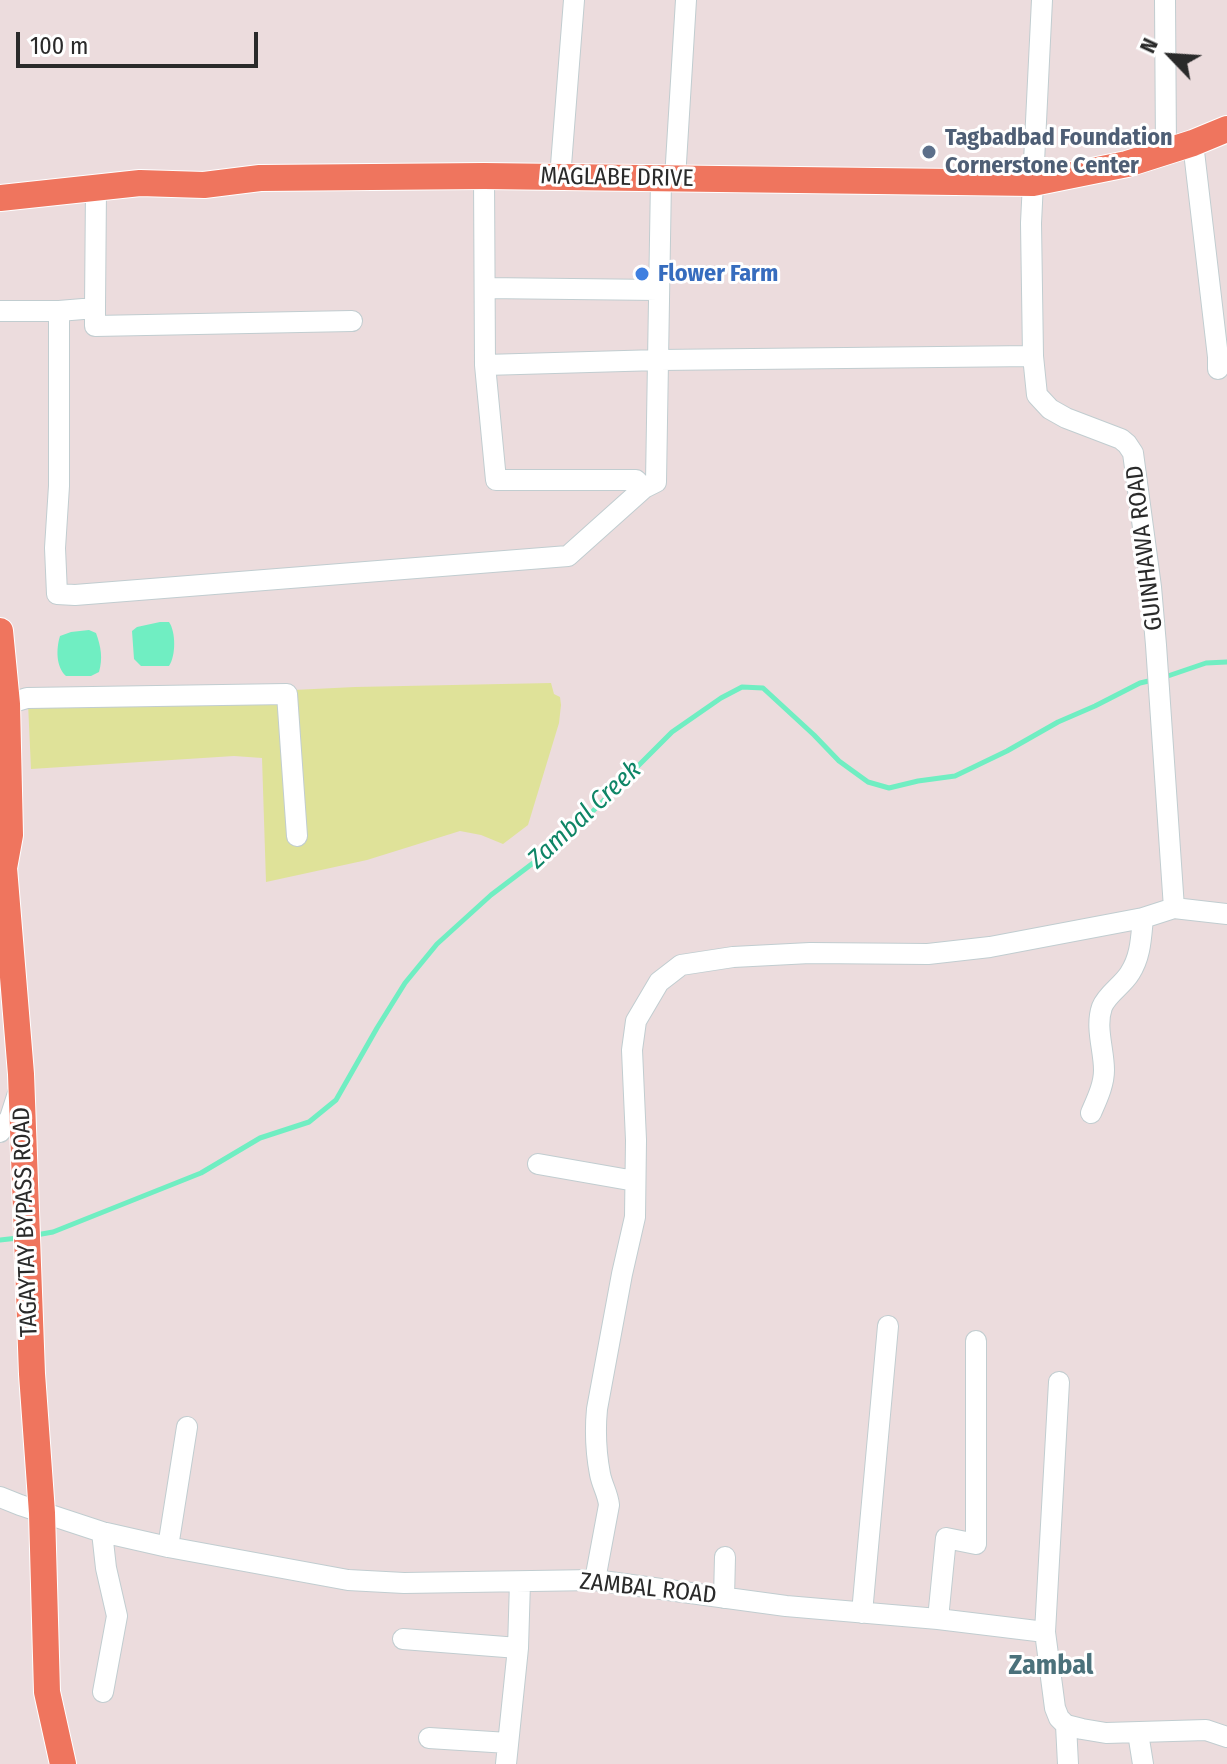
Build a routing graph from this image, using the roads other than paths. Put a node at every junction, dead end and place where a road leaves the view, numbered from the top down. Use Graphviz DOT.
graph roads {
  1 [pos="574,0"];
  2 [pos="686,0"];
  3 [pos="1042,0"];
  4 [pos="1165,0"];
  5 [pos="1227,129"];
  6 [pos="1193,143"];
  7 [pos="1166,151"];
  8 [pos="484,176"];
  9 [pos="560,178"];
  10 [pos="668,179"];
  11 [pos="1033,183"];
  12 [pos="96,188"];
  13 [pos="0,198"];
  14 [pos="485,288"];
  15 [pos="658,290"];
  16 [pos="95,308"];
  17 [pos="0,311"];
  18 [pos="59,311"];
  19 [pos="352,321"];
  20 [pos="1033,356"];
  21 [pos="659,360"];
  22 [pos="485,365"];
  23 [pos="1218,369"];
  24 [pos="644,488"];
  25 [pos="0,631"];
  26 [pos="7,704"];
  27 [pos="297,836"];
  28 [pos="2,868"];
  29 [pos="1174,908"];
  30 [pos="1227,914"];
  31 [pos="1143,918"];
  32 [pos="5,934"];
  33 [pos="21,1074"];
  34 [pos="1091,1113"];
  35 [pos="0,1132"];
  36 [pos="538,1164"];
  37 [pos="635,1181"];
  38 [pos="888,1326"];
  39 [pos="976,1341"];
  40 [pos="1059,1382"];
  41 [pos="187,1427"];
  42 [pos="0,1497"];
  43 [pos="42,1513"];
  44 [pos="102,1532"];
  45 [pos="168,1547"];
  46 [pos="725,1557"];
  47 [pos="595,1580"];
  48 [pos="520,1582"];
  49 [pos="724,1598"];
  50 [pos="862,1613"];
  51 [pos="938,1619"];
  52 [pos="1045,1632"];
  53 [pos="403,1639"];
  54 [pos="518,1648"];
  55 [pos="103,1692"];
  56 [pos="1066,1725"];
  57 [pos="1138,1733"];
  58 [pos="1227,1737"];
  59 [pos="429,1738"];
  60 [pos="508,1743"];
  61 [pos="63,1764"];
  62 [pos="506,1764"];
  63 [pos="1068,1764"];
  64 [pos="1143,1764"];
  1 -- 9 [label="street"];
  2 -- 10 [label="street"];
  3 -- 11 [label="street, GUINHAWA ROAD"];
  4 -- 7 [label="street"];
  5 -- 6 [label="main road, MAGLABE DRIVE"];
  6 -- 7 [label="main road, MAGLABE DRIVE"];
  6 -- 23 [label="street"];
  7 -- 11 [label="main road, MAGLABE DRIVE"];
  8 -- 9 [label="main road, MAGLABE DRIVE"];
  8 -- 12 [label="main road, MAGLABE DRIVE"];
  8 -- 14 [label="street"];
  9 -- 10 [label="main road, MAGLABE DRIVE"];
  10 -- 11 [label="main road, MAGLABE DRIVE"];
  10 -- 15 [label="street"];
  11 -- 20 [label="street, GUINHAWA ROAD"];
  12 -- 13 [label="main road, MAGLABE DRIVE"];
  12 -- 16 [label="street"];
  14 -- 15 [label="street"];
  14 -- 22 [label="street"];
  15 -- 21 [label="street"];
  16 -- 18 [label="street"];
  16 -- 19 [label="street"];
  17 -- 18 [label="street"];
  18 -- 24 [label="street"];
  20 -- 21 [label="street"];
  20 -- 29 [label="street, GUINHAWA ROAD"];
  21 -- 22 [label="street"];
  21 -- 24 [label="street"];
  22 -- 24 [label="street"];
  25 -- 26 [label="main road, TAGAYTAY BYPASS ROAD"];
  26 -- 27 [label="street"];
  26 -- 28 [label="main road, TAGAYTAY BYPASS ROAD"];
  28 -- 32 [label="main road, TAGAYTAY BYPASS ROAD"];
  29 -- 30 [label="street"];
  29 -- 31 [label="street"];
  31 -- 34 [label="street"];
  31 -- 37 [label="street"];
  32 -- 33 [label="main road, TAGAYTAY BYPASS ROAD"];
  33 -- 35 [label="street"];
  33 -- 43 [label="main road, TAGAYTAY BYPASS ROAD"];
  36 -- 37 [label="street"];
  37 -- 47 [label="street"];
  38 -- 50 [label="street"];
  39 -- 51 [label="street"];
  40 -- 52 [label="street"];
  41 -- 45 [label="street"];
  42 -- 43 [label="street, ZAMBAL ROAD"];
  43 -- 44 [label="street, ZAMBAL ROAD"];
  43 -- 61 [label="main road, TAGAYTAY BYPASS ROAD"];
  44 -- 45 [label="street, ZAMBAL ROAD"];
  44 -- 55 [label="street"];
  45 -- 48 [label="street, ZAMBAL ROAD"];
  46 -- 49 [label="street"];
  47 -- 48 [label="street, ZAMBAL ROAD"];
  47 -- 49 [label="street, ZAMBAL ROAD"];
  48 -- 54 [label="street"];
  49 -- 50 [label="street, ZAMBAL ROAD"];
  50 -- 51 [label="street, ZAMBAL ROAD"];
  51 -- 52 [label="street, ZAMBAL ROAD"];
  52 -- 56 [label="street"];
  53 -- 54 [label="street"];
  54 -- 60 [label="street"];
  56 -- 57 [label="street"];
  56 -- 63 [label="street"];
  57 -- 58 [label="street"];
  57 -- 64 [label="street"];
  59 -- 60 [label="street"];
  60 -- 62 [label="street"];
}
